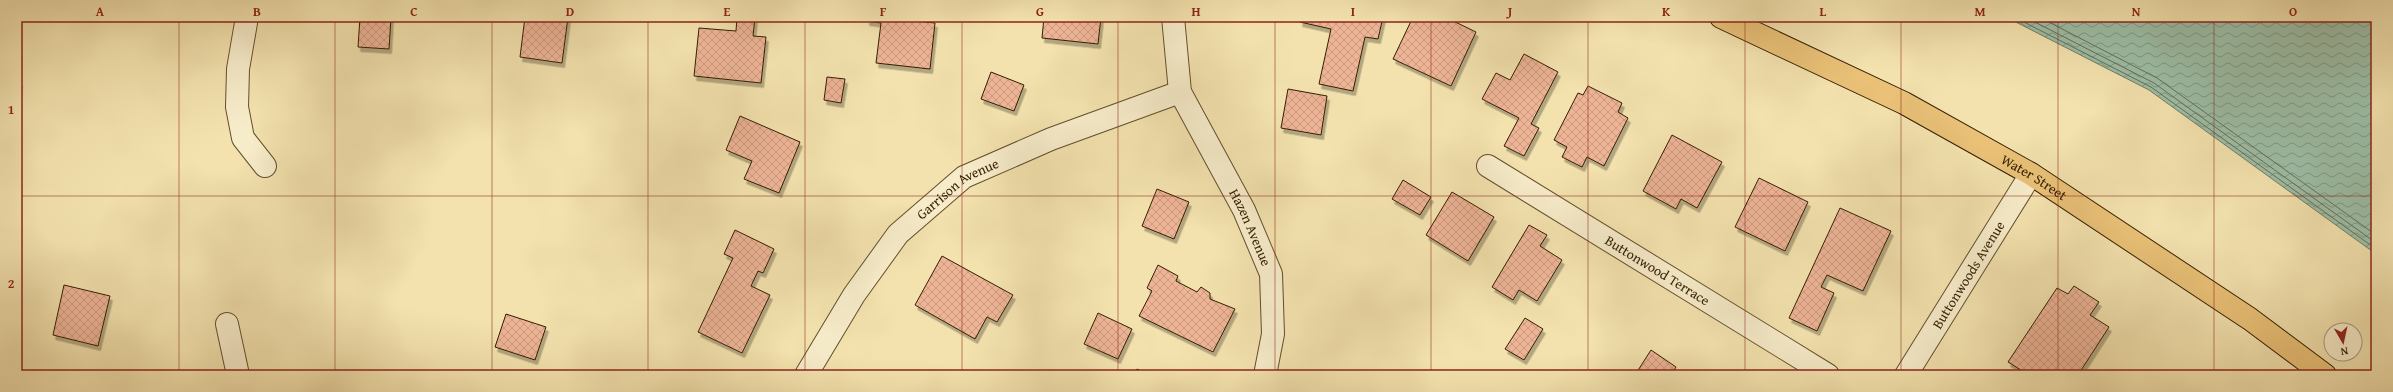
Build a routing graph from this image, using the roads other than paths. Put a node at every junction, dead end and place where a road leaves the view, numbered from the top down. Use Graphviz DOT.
graph roads {
  1 [pos="247,17"];
  2 [pos="1173,17"];
  3 [pos="1721,17"];
  4 [pos="1180,92"];
  5 [pos="265,166"];
  6 [pos="1488,166"];
  7 [pos="2031,174"];
  8 [pos="227,324"];
  9 [pos="238,375"];
  10 [pos="806,375"];
  11 [pos="1265,375"];
  12 [pos="1828,375"];
  13 [pos="1906,375"];
  14 [pos="2325,375"];
  1 -- 5 [label="street"];
  2 -- 4 [label="street"];
  3 -- 7 [label="main road, Water Street"];
  4 -- 10 [label="street, Garrison Avenue"];
  4 -- 11 [label="street, Hazen Avenue"];
  6 -- 12 [label="street, Buttonwood Terrace"];
  7 -- 13 [label="street, Buttonwoods Avenue"];
  7 -- 14 [label="main road, Water Street"];
  8 -- 9 [label="street"];
}
